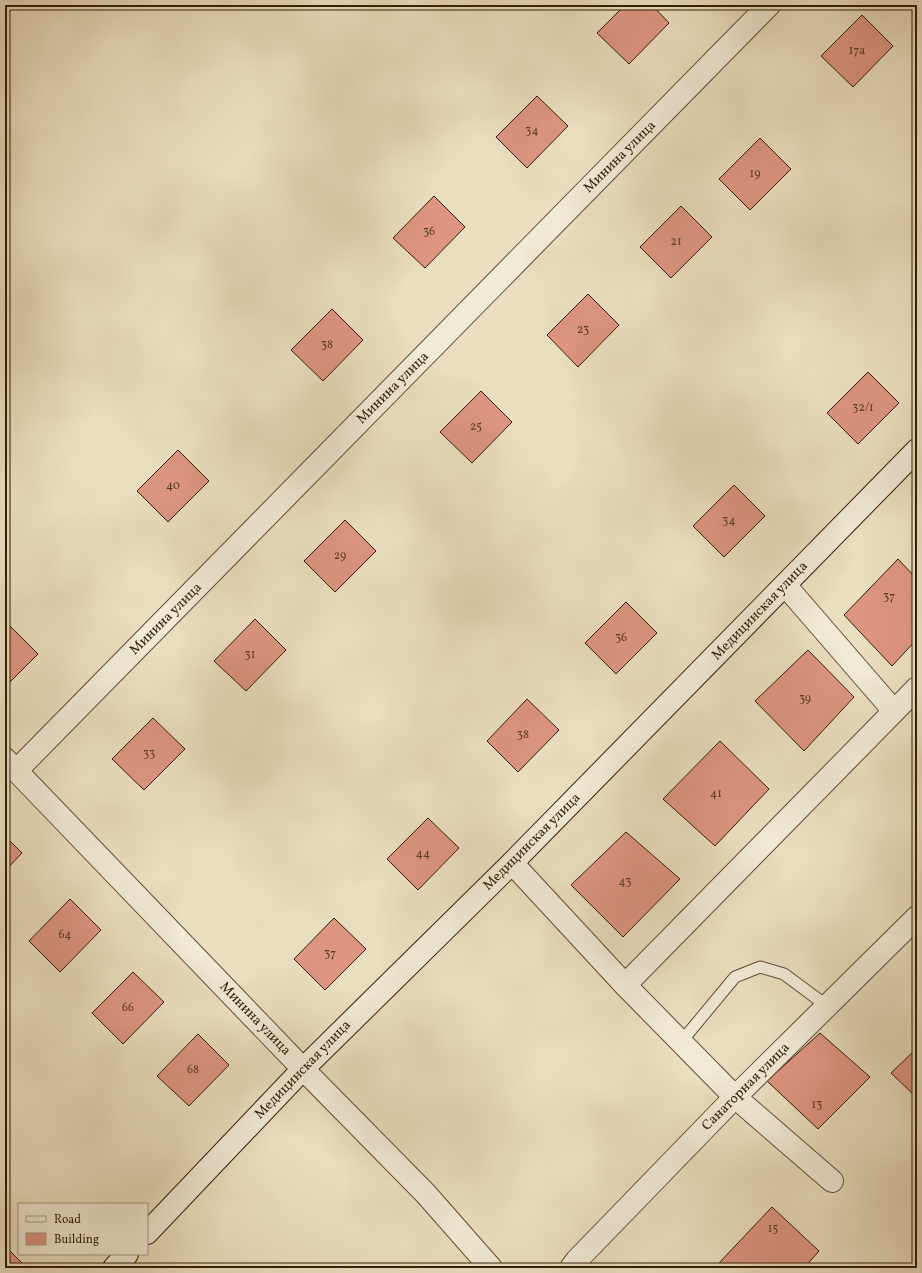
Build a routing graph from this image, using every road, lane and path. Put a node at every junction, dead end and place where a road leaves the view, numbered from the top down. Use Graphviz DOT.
graph roads {
  1 [pos="769,5"];
  2 [pos="917,450"];
  3 [pos="785,585"];
  4 [pos="917,688"];
  5 [pos="894,711"];
  6 [pos="11,765"];
  7 [pos="512,863"];
  8 [pos="917,917"];
  9 [pos="625,985"];
  10 [pos="827,1006"];
  11 [pos="681,1042"];
  12 [pos="302,1069"];
  13 [pos="735,1097"];
  14 [pos="832,1181"];
  15 [pos="148,1232"];
  16 [pos="126,1255"];
  17 [pos="574,1264"];
  18 [pos="114,1268"];
  19 [pos="491,1268"];
  1 -- 6 [label="street, Минина улица"];
  2 -- 3 [label="street, Медицинская улица"];
  3 -- 5 [label="street"];
  3 -- 7 [label="street, Медицинская улица"];
  4 -- 5 [label="street"];
  5 -- 9 [label="street"];
  6 -- 12 [label="street, Минина улица"];
  7 -- 9 [label="street"];
  7 -- 12 [label="street, Медицинская улица"];
  8 -- 10 [label="street, Санаторная улица"];
  9 -- 11 [label="street"];
  10 -- 11 [label="lane"];
  10 -- 13 [label="street, Санаторная улица"];
  11 -- 13 [label="street"];
  12 -- 15 [label="street, Медицинская улица"];
  12 -- 19 [label="street, Минина улица"];
  13 -- 14 [label="street"];
  13 -- 17 [label="street, Санаторная улица"];
  16 -- 18 [label="street"];
}
